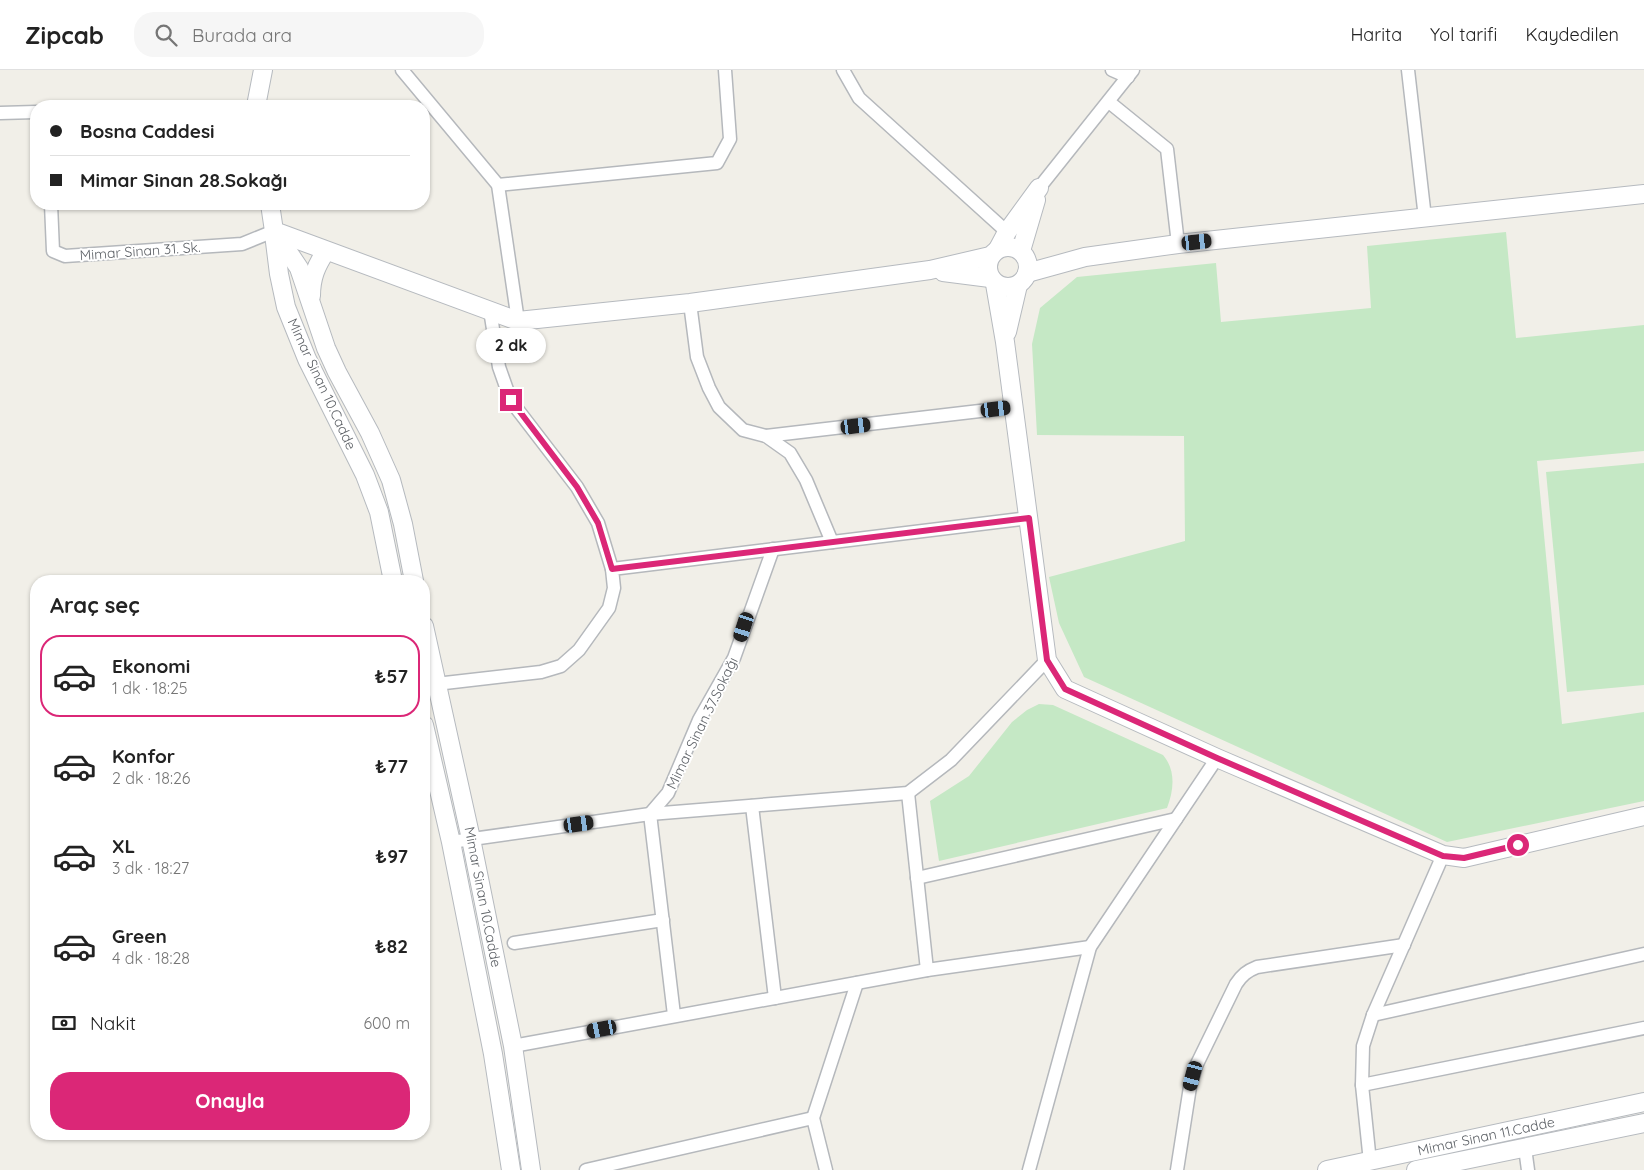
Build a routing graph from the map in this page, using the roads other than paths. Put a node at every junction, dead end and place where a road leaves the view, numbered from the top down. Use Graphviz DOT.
graph roads {
  1 [pos="262,70"];
  2 [pos="402,70"];
  3 [pos="725,70"];
  4 [pos="843,70"];
  5 [pos="1112,70"];
  6 [pos="1408,70"];
  7 [pos="1130,73"];
  8 [pos="257,100"];
  9 [pos="427,100"];
  10 [pos="1109,102"];
  11 [pos="430,104"];
  12 [pos="30,112"];
  13 [pos="0,113"];
  14 [pos="498,185"];
  15 [pos="1039,188"];
  16 [pos="1644,194"];
  17 [pos="51,210"];
  18 [pos="271,210"];
  19 [pos="1425,218"];
  20 [pos="274,231"];
  21 [pos="1007,232"];
  22 [pos="1178,244"];
  23 [pos="326,250"];
  24 [pos="994,253"];
  25 [pos="1023,266"];
  26 [pos="930,270"];
  27 [pos="993,281"];
  28 [pos="690,303"];
  29 [pos="311,307"];
  30 [pos="490,310"];
  31 [pos="518,321"];
  32 [pos="1005,342"];
  33 [pos="1014,407"];
  34 [pos="766,436"];
  35 [pos="1029,518"];
  36 [pos="832,542"];
  37 [pos="773,549"];
  38 [pos="612,569"];
  39 [pos="392,575"];
  40 [pos="413,575"];
  41 [pos="430,655"];
  42 [pos="1047,660"];
  43 [pos="436,684"];
  44 [pos="430,751"];
  45 [pos="1217,758"];
  46 [pos="908,793"];
  47 [pos="752,806"];
  48 [pos="650,814"];
  49 [pos="1644,816"];
  50 [pos="1176,818"];
  51 [pos="471,839"];
  52 [pos="451,842"];
  53 [pos="1443,856"];
  54 [pos="917,878"];
  55 [pos="663,920"];
  56 [pos="514,943"];
  57 [pos="1404,945"];
  58 [pos="1090,947"];
  59 [pos="1644,954"];
  60 [pos="927,970"];
  61 [pos="857,983"];
  62 [pos="775,998"];
  63 [pos="674,1015"];
  64 [pos="1373,1015"];
  65 [pos="1644,1028"];
  66 [pos="513,1046"];
  67 [pos="1362,1085"];
  68 [pos="1644,1102"];
  69 [pos="813,1118"];
  70 [pos="1644,1123"];
  71 [pos="1525,1148"];
  72 [pos="1370,1162"];
  73 [pos="511,1170"];
  74 [pos="531,1170"];
  75 [pos="586,1170"];
  76 [pos="826,1170"];
  77 [pos="1029,1170"];
  78 [pos="1177,1170"];
  79 [pos="1327,1170"];
  80 [pos="1416,1170"];
  81 [pos="1528,1170"];
  1 -- 8 [label="street"];
  2 -- 9 [label="street"];
  3 -- 14 [label="street"];
  4 -- 21 [label="street"];
  5 -- 7 [label="street"];
  6 -- 19 [label="street"];
  7 -- 10 [label="street"];
  10 -- 15 [label="street"];
  10 -- 22 [label="street"];
  11 -- 14 [label="street"];
  12 -- 13 [label="street"];
  14 -- 31 [label="street"];
  15 -- 21 [label="street"];
  15 -- 25 [label="street"];
  16 -- 19 [label="street"];
  17 -- 20 [label="street, Mimar Sinan 31. Sk."];
  18 -- 20 [label="street"];
  19 -- 22 [label="street"];
  20 -- 23 [label="street"];
  20 -- 29 [label="street, Mimar Sinan 10.Cadde"];
  20 -- 39 [label="street, Mimar Sinan 10.Cadde"];
  21 -- 24 [label="street"];
  22 -- 25 [label="street"];
  23 -- 29 [label="street"];
  23 -- 30 [label="street"];
  24 -- 25 [label="street"];
  24 -- 26 [label="street"];
  24 -- 27 [label="street"];
  25 -- 27 [label="street"];
  25 -- 32 [label="street"];
  26 -- 27 [label="street"];
  26 -- 28 [label="street"];
  27 -- 32 [label="street"];
  28 -- 31 [label="street"];
  28 -- 34 [label="street"];
  29 -- 40 [label="street, Mimar Sinan 10.Cadde"];
  30 -- 31 [label="street"];
  30 -- 38 [label="street"];
  32 -- 33 [label="street"];
  33 -- 34 [label="street"];
  33 -- 35 [label="street"];
  34 -- 36 [label="street"];
  35 -- 36 [label="street"];
  35 -- 42 [label="street"];
  36 -- 37 [label="street"];
  37 -- 38 [label="street"];
  37 -- 48 [label="street, Mimar Sinan 37.Sokağı"];
  38 -- 43 [label="street"];
  41 -- 43 [label="street, Mimar Sinan 10.Cadde"];
  42 -- 45 [label="street"];
  42 -- 46 [label="street"];
  43 -- 51 [label="street, Mimar Sinan 10.Cadde"];
  44 -- 52 [label="street, Mimar Sinan 10.Cadde"];
  45 -- 50 [label="street"];
  45 -- 53 [label="street"];
  46 -- 47 [label="street"];
  46 -- 54 [label="street"];
  47 -- 48 [label="street"];
  47 -- 62 [label="street"];
  48 -- 51 [label="street"];
  48 -- 55 [label="street"];
  49 -- 53 [label="street"];
  50 -- 54 [label="street"];
  50 -- 58 [label="street"];
  51 -- 52 [label="street"];
  51 -- 66 [label="street, Mimar Sinan 10.Cadde"];
  52 -- 73 [label="street, Mimar Sinan 10.Cadde"];
  53 -- 57 [label="street"];
  54 -- 60 [label="street"];
  55 -- 56 [label="street"];
  55 -- 63 [label="street"];
  57 -- 64 [label="street"];
  57 -- 78 [label="street"];
  58 -- 60 [label="street"];
  58 -- 77 [label="street"];
  59 -- 64 [label="street"];
  60 -- 61 [label="street"];
  61 -- 62 [label="street"];
  61 -- 69 [label="street"];
  62 -- 63 [label="street"];
  63 -- 66 [label="street"];
  64 -- 67 [label="street"];
  65 -- 67 [label="street"];
  66 -- 74 [label="street, Mimar Sinan 10.Cadde"];
  67 -- 72 [label="street"];
  68 -- 72 [label="street, Mimar Sinan 11.Cadde"];
  69 -- 75 [label="street"];
  69 -- 76 [label="street"];
  70 -- 71 [label="street, Mimar Sinan 11.Cadde"];
  71 -- 80 [label="street, Mimar Sinan 11.Cadde"];
  71 -- 81 [label="street"];
  72 -- 79 [label="street, Mimar Sinan 11.Cadde"];
}
